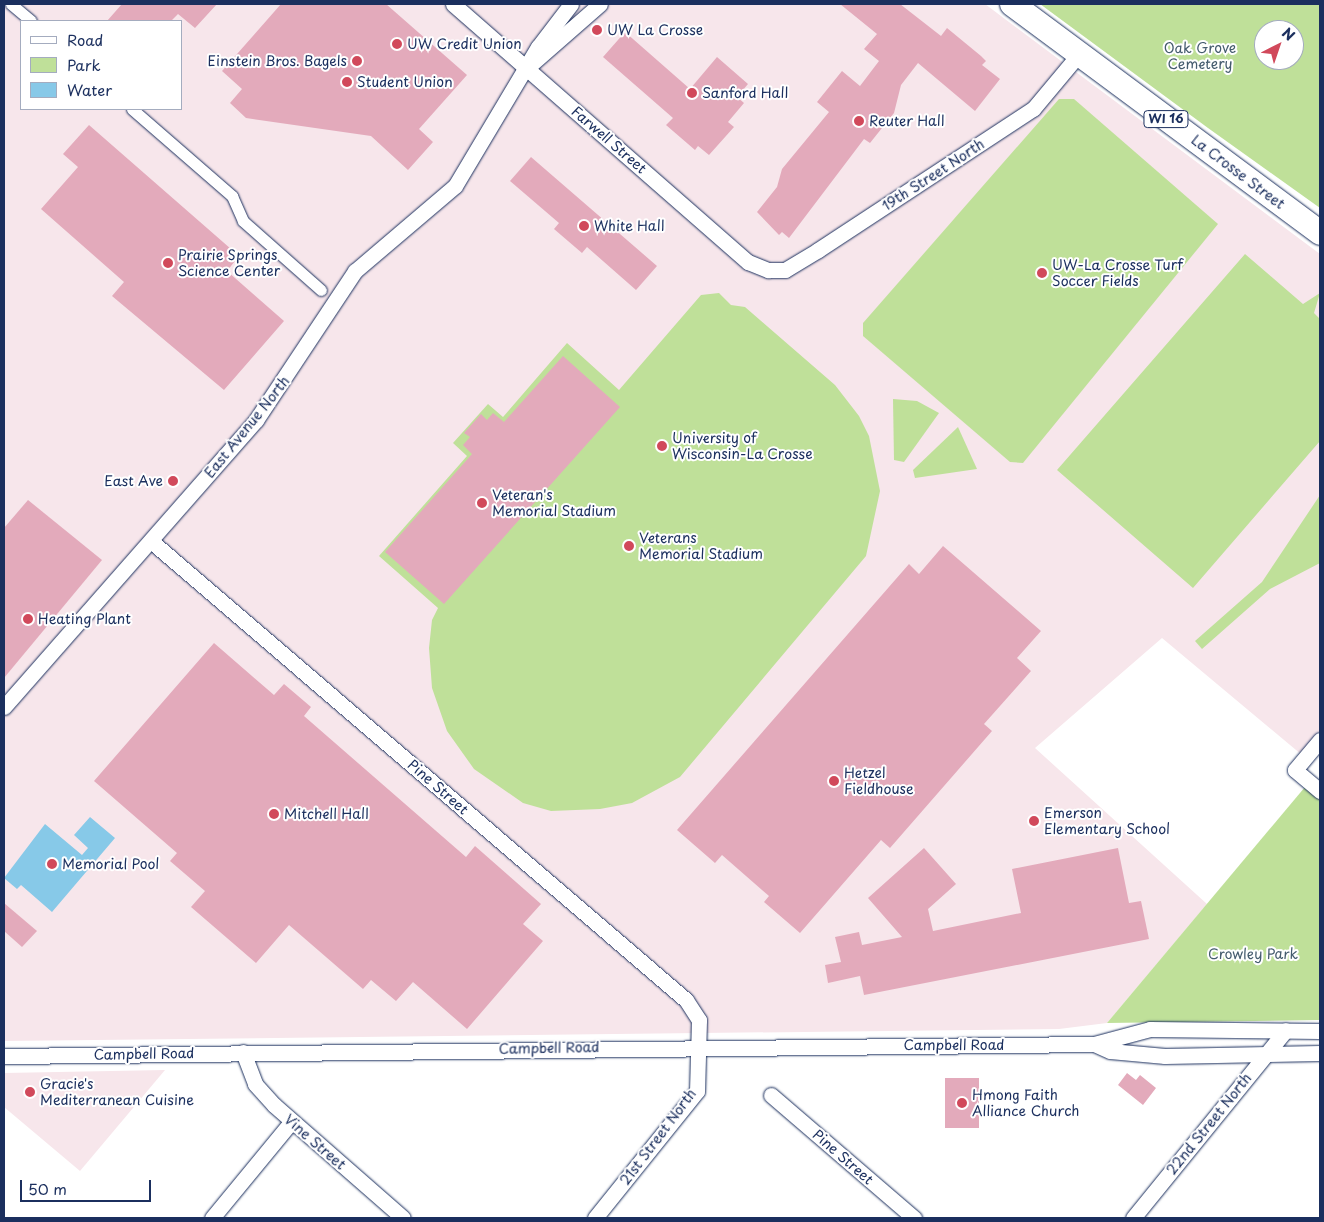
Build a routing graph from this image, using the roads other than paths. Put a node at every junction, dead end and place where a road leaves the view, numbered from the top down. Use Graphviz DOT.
graph roads {
  1 [pos="11,4"];
  2 [pos="453,4"];
  3 [pos="571,4"];
  4 [pos="600,4"];
  5 [pos="1012,4"];
  6 [pos="30,20"];
  7 [pos="1078,54"];
  8 [pos="528,67"];
  9 [pos="133,110"];
  10 [pos="1320,233"];
  11 [pos="768,270"];
  12 [pos="321,290"];
  13 [pos="151,541"];
  14 [pos="4,707"];
  15 [pos="1320,740"];
  16 [pos="1320,791"];
  17 [pos="1286,1030"];
  18 [pos="1320,1031"];
  19 [pos="1094,1044"];
  20 [pos="700,1047"];
  21 [pos="243,1052"];
  22 [pos="1267,1053"];
  23 [pos="1320,1053"];
  24 [pos="4,1056"];
  25 [pos="771,1095"];
  26 [pos="291,1122"];
  27 [pos="212,1218"];
  28 [pos="403,1218"];
  29 [pos="595,1218"];
  30 [pos="914,1218"];
  31 [pos="1133,1218"];
  1 -- 6 [label="street"];
  2 -- 8 [label="street, Farwell Street"];
  3 -- 8 [label="street, East Avenue North"];
  4 -- 8 [label="street, East Avenue North"];
  5 -- 7 [label="main road, La Crosse Street / WI 16"];
  7 -- 10 [label="main road, La Crosse Street / WI 16"];
  7 -- 11 [label="street, 19th Street North"];
  8 -- 11 [label="street, Farwell Street"];
  8 -- 13 [label="street, East Avenue North"];
  9 -- 12 [label="street"];
  13 -- 14 [label="street, East Avenue North"];
  13 -- 20 [label="street, Pine Street"];
  15 -- 16 [label="street"];
  17 -- 18 [label="street, Campbell Road"];
  17 -- 19 [label="street, Campbell Road"];
  17 -- 22 [label="street, 22nd Street North"];
  19 -- 20 [label="street, Campbell Road"];
  19 -- 22 [label="street, Campbell Road"];
  20 -- 21 [label="street, Campbell Road"];
  20 -- 29 [label="street, 21st Street North"];
  21 -- 24 [label="street, Campbell Road"];
  21 -- 26 [label="street, Vine Street"];
  22 -- 23 [label="street, Campbell Road"];
  22 -- 31 [label="street, 22nd Street North"];
  25 -- 30 [label="street, Pine Street"];
  26 -- 27 [label="street"];
  26 -- 28 [label="street, Vine Street"];
}
